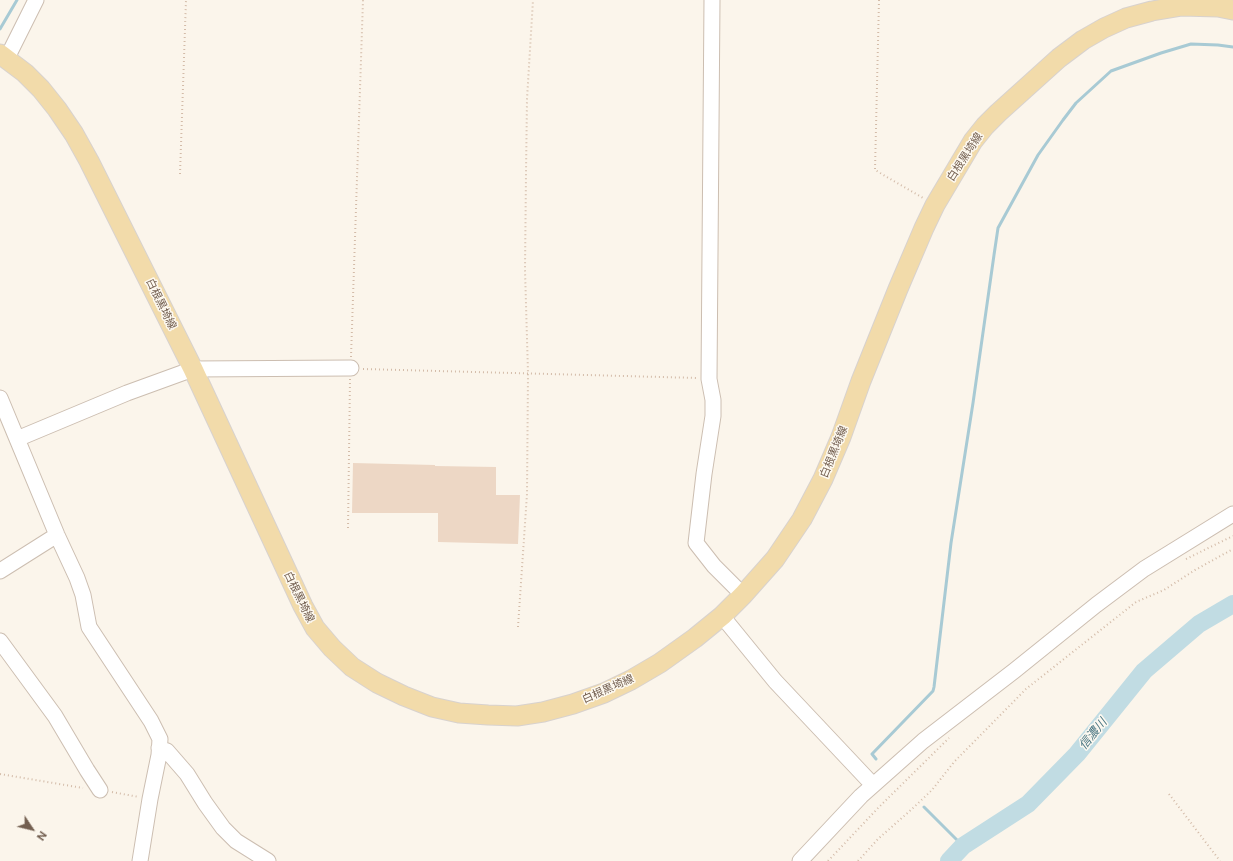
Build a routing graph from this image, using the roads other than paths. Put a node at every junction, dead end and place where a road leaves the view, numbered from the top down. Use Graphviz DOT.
graph roads {
  1 [pos="36,0"];
  2 [pos="712,0"];
  3 [pos="1181,3"];
  4 [pos="1233,10"];
  5 [pos="3,56"];
  6 [pos="351,368"];
  7 [pos="193,369"];
  8 [pos="0,398"];
  9 [pos="17,439"];
  10 [pos="1233,514"];
  11 [pos="58,536"];
  12 [pos="0,571"];
  13 [pos="744,595"];
  14 [pos="722,616"];
  15 [pos="0,641"];
  16 [pos="159,748"];
  17 [pos="873,785"];
  18 [pos="100,790"];
  19 [pos="140,861"];
  20 [pos="268,861"];
  21 [pos="800,861"];
  1 -- 5 [label="street"];
  2 -- 13 [label="street"];
  3 -- 4 [label="main road, 白根黒埼線"];
  3 -- 13 [label="main road, 白根黒埼線"];
  5 -- 7 [label="main road, 白根黒埼線"];
  6 -- 7 [label="street"];
  7 -- 9 [label="street"];
  7 -- 14 [label="main road, 白根黒埼線"];
  8 -- 9 [label="street"];
  9 -- 11 [label="street"];
  10 -- 17 [label="street"];
  11 -- 12 [label="street"];
  11 -- 16 [label="street"];
  13 -- 14 [label="main road, 白根黒埼線"];
  14 -- 17 [label="street"];
  15 -- 18 [label="street"];
  16 -- 19 [label="street"];
  16 -- 20 [label="street"];
  17 -- 21 [label="street"];
}
